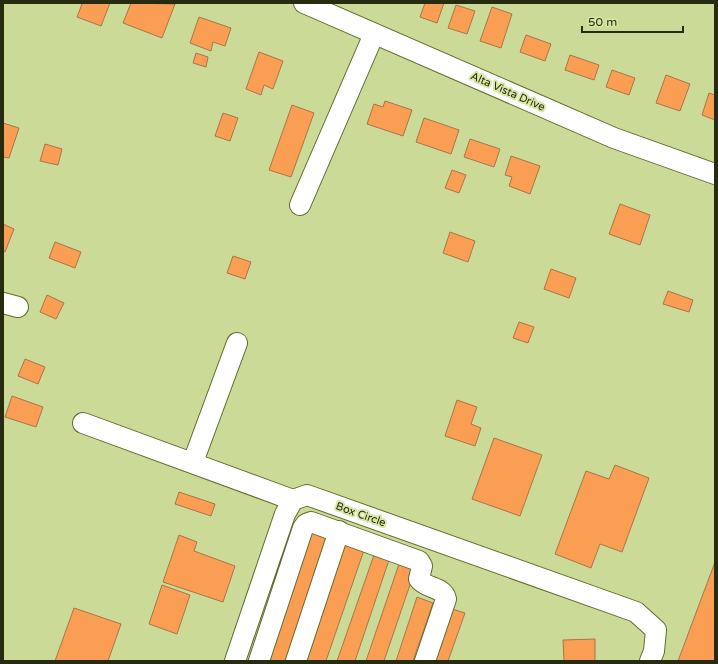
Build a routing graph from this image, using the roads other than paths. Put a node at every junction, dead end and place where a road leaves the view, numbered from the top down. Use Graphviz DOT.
graph roads {
  1 [pos="304,3"];
  2 [pos="374,34"];
  3 [pos="715,174"];
  4 [pos="300,205"];
  5 [pos="237,343"];
  6 [pos="83,423"];
  7 [pos="193,462"];
  8 [pos="293,500"];
  9 [pos="339,531"];
  10 [pos="235,661"];
  11 [pos="259,661"];
  12 [pos="296,661"];
  13 [pos="425,661"];
  14 [pos="650,661"];
  1 -- 2 [label="street, Alta Vista Drive"];
  2 -- 3 [label="street, Alta Vista Drive"];
  2 -- 4 [label="street"];
  5 -- 7 [label="street"];
  6 -- 7 [label="street"];
  7 -- 8 [label="street"];
  8 -- 10 [label="street"];
  8 -- 14 [label="street, Box Circle"];
  9 -- 11 [label="street"];
  9 -- 12 [label="street"];
  9 -- 13 [label="street"];
}
